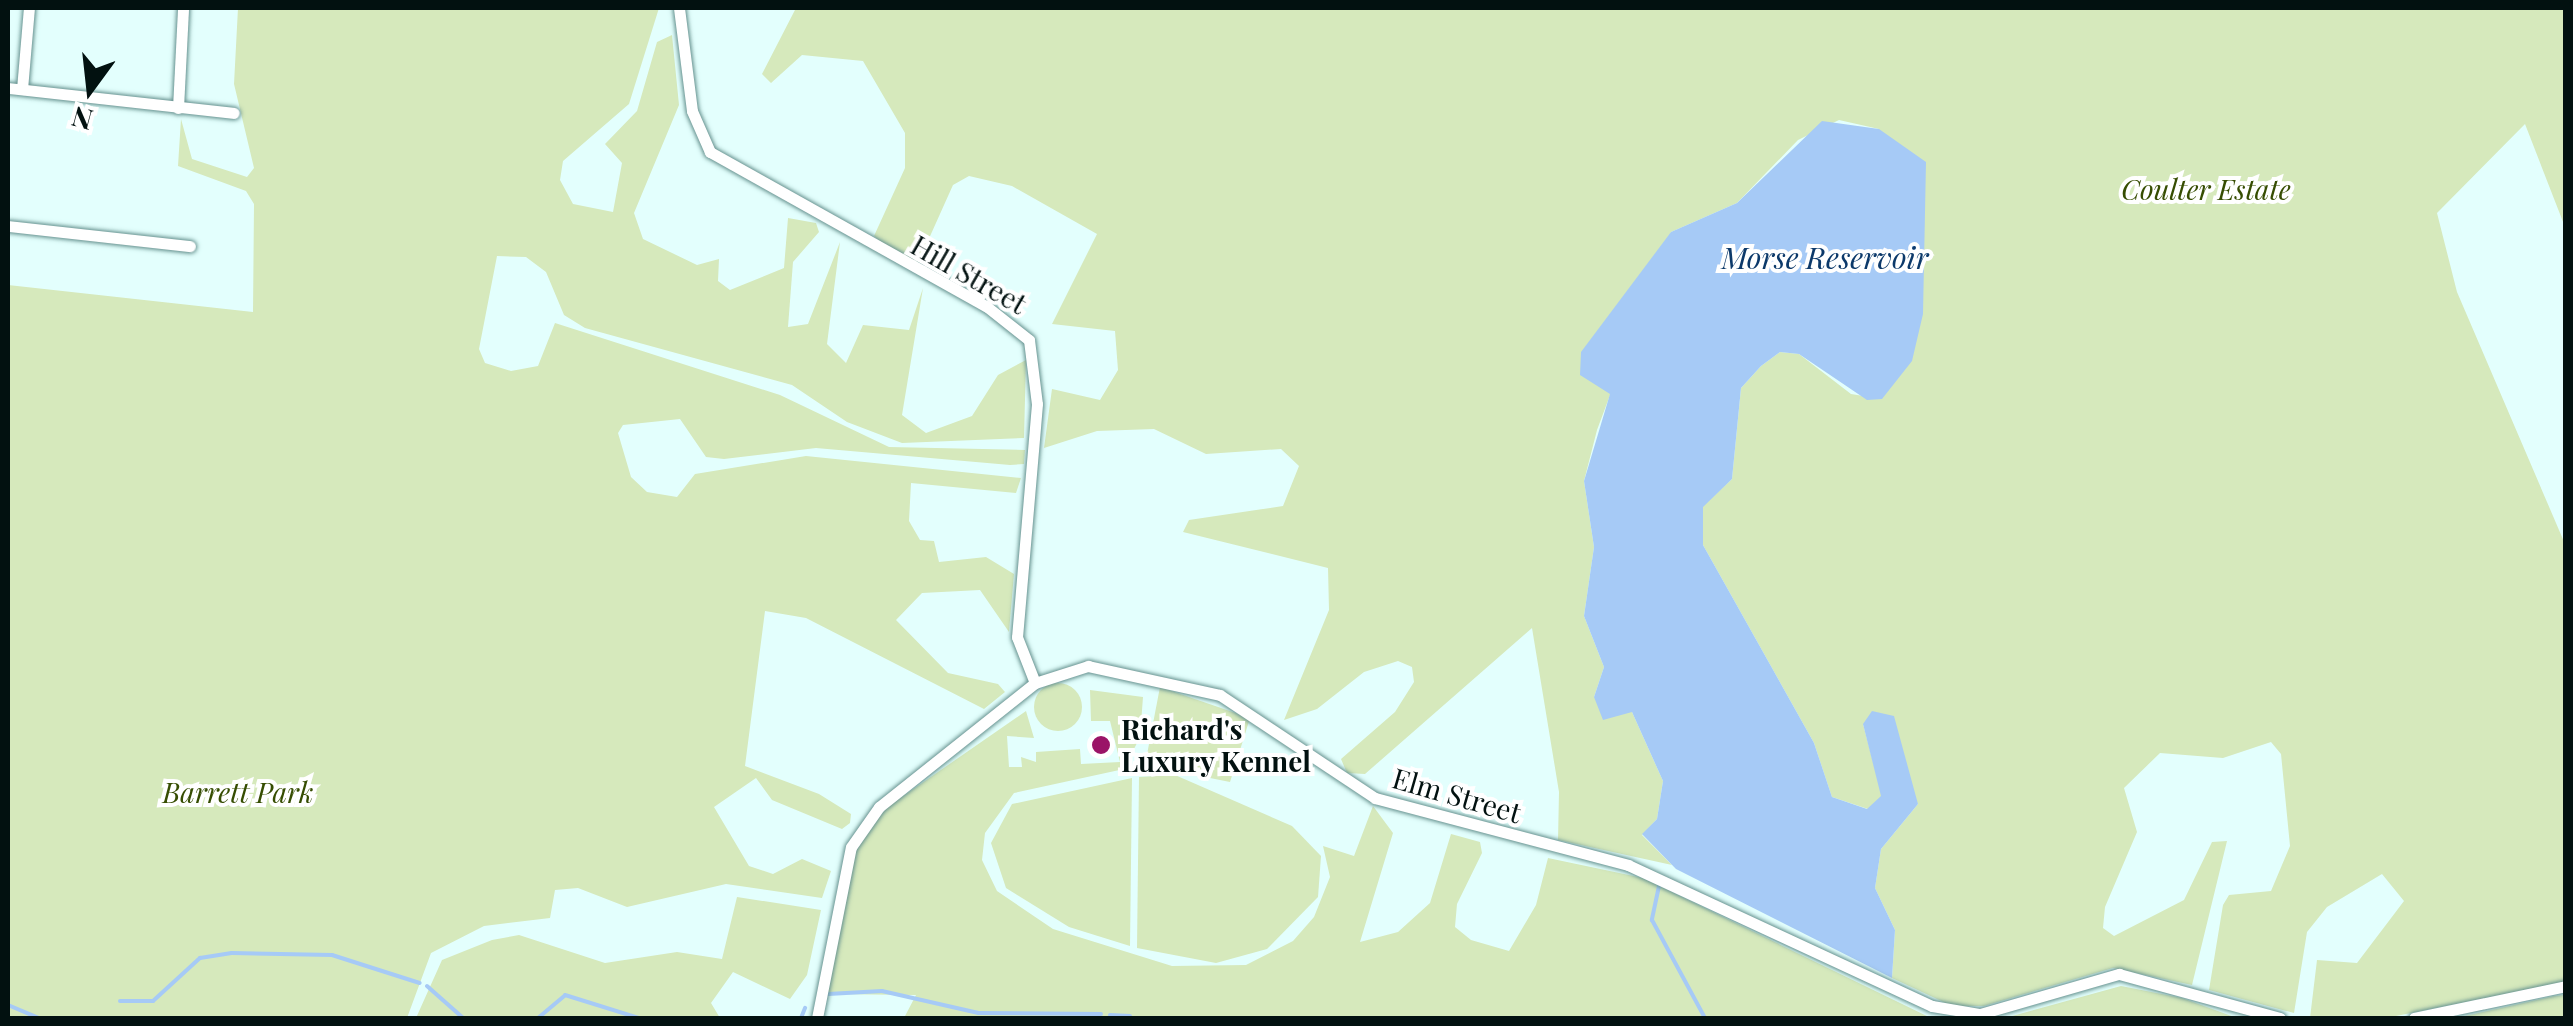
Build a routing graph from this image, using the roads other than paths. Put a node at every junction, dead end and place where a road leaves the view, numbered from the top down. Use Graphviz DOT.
graph roads {
  1 [pos="28,8"];
  2 [pos="183,8"];
  3 [pos="679,8"];
  4 [pos="8,88"];
  5 [pos="22,89"];
  6 [pos="178,108"];
  7 [pos="234,114"];
  8 [pos="8,226"];
  9 [pos="190,246"];
  10 [pos="1035,683"];
  11 [pos="2566,986"];
  12 [pos="817,1018"];
  13 [pos="2280,1018"];
  14 [pos="2414,1018"];
  1 -- 5 [label="street"];
  2 -- 6 [label="street"];
  3 -- 10 [label="street, Hill Street"];
  4 -- 5 [label="street"];
  5 -- 6 [label="street"];
  6 -- 7 [label="street"];
  8 -- 9 [label="street"];
  10 -- 12 [label="street, Elm Street"];
  10 -- 13 [label="street, Elm Street"];
  11 -- 14 [label="street"];
}
